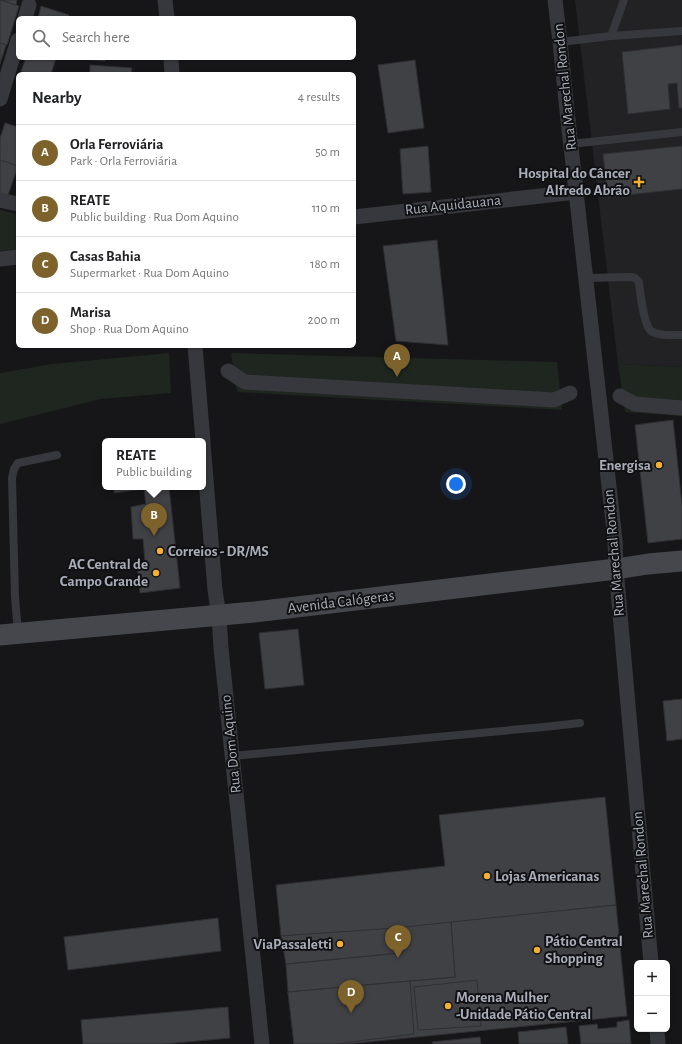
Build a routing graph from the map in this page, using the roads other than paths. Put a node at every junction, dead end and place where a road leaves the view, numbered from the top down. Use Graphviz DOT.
graph roads {
  1 [pos="165,0"];
  2 [pos="555,0"];
  3 [pos="624,0"];
  4 [pos="167,16"];
  5 [pos="682,31"];
  6 [pos="611,36"];
  7 [pos="560,42"];
  8 [pos="16,47"];
  9 [pos="171,60"];
  10 [pos="172,72"];
  11 [pos="0,100"];
  12 [pos="682,132"];
  13 [pos="570,144"];
  14 [pos="576,192"];
  15 [pos="0,200"];
  16 [pos="16,204"];
  17 [pos="356,217"];
  18 [pos="16,257"];
  19 [pos="0,259"];
  20 [pos="585,278"];
  21 [pos="682,335"];
  22 [pos="195,348"];
  23 [pos="228,371"];
  24 [pos="570,393"];
  25 [pos="620,396"];
  26 [pos="682,408"];
  27 [pos="203,438"];
  28 [pos="57,455"];
  29 [pos="206,479"];
  30 [pos="682,561"];
  31 [pos="616,569"];
  32 [pos="219,616"];
  33 [pos="9,634"];
  34 [pos="580,723"];
  35 [pos="232,756"];
  36 [pos="651,960"];
  37 [pos="657,1032"];
  38 [pos="262,1044"];
  39 [pos="658,1044"];
  1 -- 4 [label="street"];
  2 -- 7 [label="street, Rua Marechal Rondon"];
  3 -- 6 [label="lane"];
  5 -- 6 [label="lane"];
  6 -- 7 [label="lane"];
  7 -- 13 [label="street, Rua Marechal Rondon"];
  8 -- 11 [label="street"];
  9 -- 10 [label="street"];
  12 -- 13 [label="lane"];
  13 -- 14 [label="street, Rua Marechal Rondon"];
  14 -- 17 [label="street, Rua Aquidauana"];
  14 -- 20 [label="street, Rua Marechal Rondon"];
  15 -- 16 [label="street"];
  18 -- 19 [label="street"];
  20 -- 21 [label="lane"];
  20 -- 31 [label="street, Rua Marechal Rondon"];
  22 -- 27 [label="street, Rua Dom Aquino"];
  23 -- 24 [label="street"];
  25 -- 26 [label="street"];
  28 -- 33 [label="lane"];
  29 -- 32 [label="street, Rua Dom Aquino"];
  30 -- 31 [label="main road, Avenida Calógeras"];
  31 -- 32 [label="main road, Avenida Calógeras"];
  31 -- 36 [label="street, Rua Marechal Rondon"];
  32 -- 33 [label="main road, Avenida Calógeras"];
  32 -- 35 [label="street, Rua Dom Aquino"];
  34 -- 35 [label="lane"];
  35 -- 38 [label="street, Rua Dom Aquino"];
  37 -- 39 [label="street"];
}
